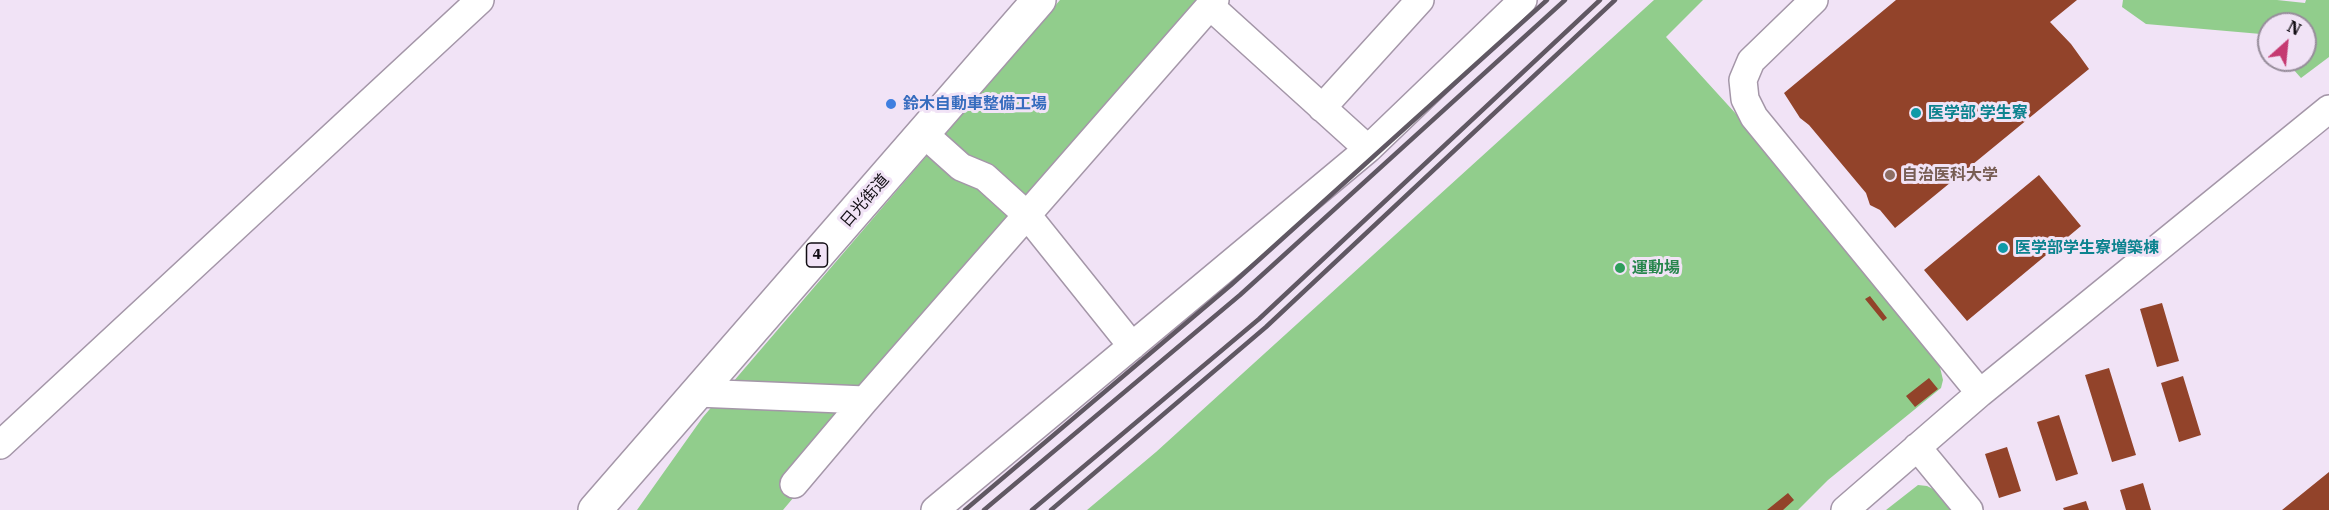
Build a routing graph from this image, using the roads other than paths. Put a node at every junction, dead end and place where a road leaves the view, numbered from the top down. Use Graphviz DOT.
graph roads {
  1 [pos="480,0"];
  2 [pos="1039,0"];
  3 [pos="1420,0"];
  4 [pos="1523,0"];
  5 [pos="1814,0"];
  6 [pos="1212,3"];
  7 [pos="1322,108"];
  8 [pos="2329,109"];
  9 [pos="923,133"];
  10 [pos="1368,149"];
  11 [pos="1027,215"];
  12 [pos="1132,346"];
  13 [pos="697,393"];
  14 [pos="1980,393"];
  15 [pos="865,400"];
  16 [pos="0,445"];
  17 [pos="1917,447"];
  18 [pos="794,484"];
  19 [pos="595,510"];
  20 [pos="936,510"];
  21 [pos="1845,510"];
  22 [pos="1969,510"];
  1 -- 16 [label="street"];
  2 -- 9 [label="highway, 日光街道 / 4"];
  3 -- 7 [label="street"];
  4 -- 10 [label="street"];
  5 -- 14 [label="street"];
  6 -- 7 [label="street"];
  6 -- 11 [label="street"];
  7 -- 10 [label="street"];
  8 -- 14 [label="street"];
  9 -- 11 [label="street"];
  9 -- 13 [label="highway, 日光街道 / 4"];
  10 -- 12 [label="street"];
  11 -- 12 [label="street"];
  11 -- 15 [label="street"];
  12 -- 20 [label="street"];
  13 -- 15 [label="street"];
  13 -- 19 [label="highway, 日光街道 / 4"];
  14 -- 17 [label="street"];
  15 -- 18 [label="street"];
  17 -- 21 [label="street"];
  17 -- 22 [label="street"];
}
